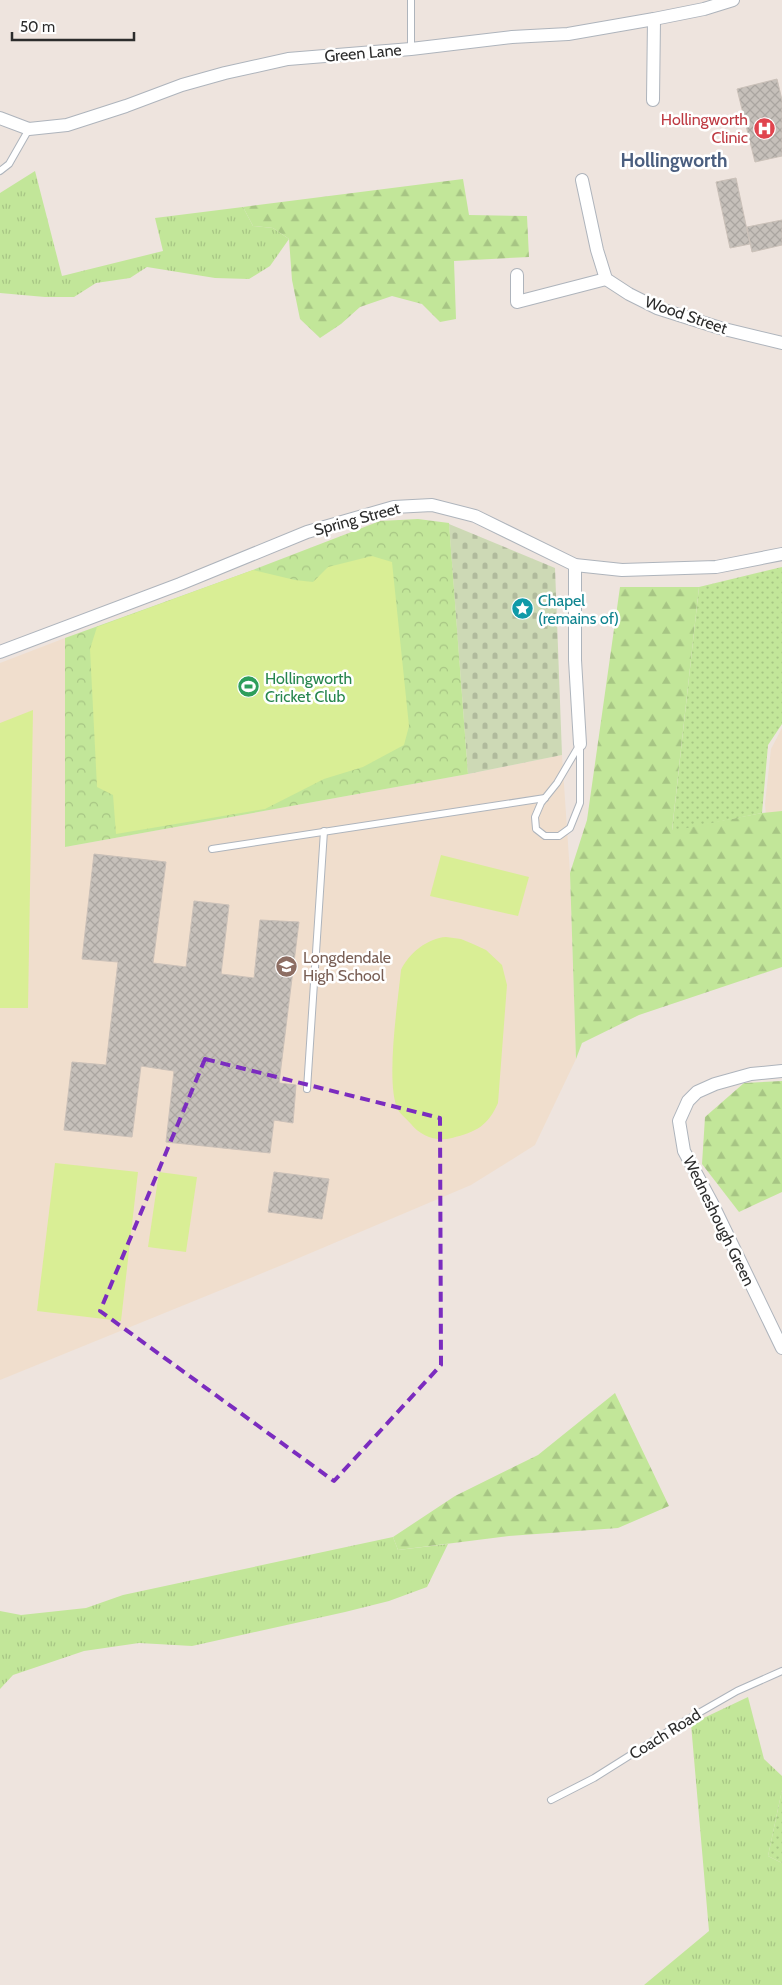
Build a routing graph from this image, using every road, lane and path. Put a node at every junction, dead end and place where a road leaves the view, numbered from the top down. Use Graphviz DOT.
graph roads {
  1 [pos="411,0"];
  2 [pos="733,0"];
  3 [pos="654,19"];
  4 [pos="411,49"];
  5 [pos="654,100"];
  6 [pos="0,118"];
  7 [pos="29,129"];
  8 [pos="0,171"];
  9 [pos="582,180"];
  10 [pos="517,274"];
  11 [pos="606,279"];
  12 [pos="782,343"];
  13 [pos="782,554"];
  14 [pos="576,564"];
  15 [pos="0,652"];
  16 [pos="580,744"];
  17 [pos="545,798"];
  18 [pos="324,831"];
  19 [pos="212,849"];
  20 [pos="782,1071"];
  21 [pos="307,1089"];
  22 [pos="782,1348"];
  23 [pos="782,1671"];
  24 [pos="551,1800"];
  1 -- 4 [label="lane"];
  2 -- 3 [label="street, Green Lane"];
  3 -- 4 [label="street, Green Lane"];
  3 -- 5 [label="street"];
  4 -- 7 [label="street, Green Lane"];
  6 -- 7 [label="street, Green Lane"];
  7 -- 8 [label="lane"];
  9 -- 11 [label="street"];
  10 -- 11 [label="street"];
  11 -- 12 [label="street, Wood Street"];
  13 -- 14 [label="street, Spring Street"];
  14 -- 15 [label="street, Spring Street"];
  14 -- 16 [label="street"];
  16 -- 17 [label="lane"];
  16 -- 17 [label="lane"];
  17 -- 18 [label="lane"];
  18 -- 19 [label="lane"];
  18 -- 21 [label="lane"];
  20 -- 22 [label="street, Wedneshough Green"];
  23 -- 24 [label="lane, Coach Road"];
}
